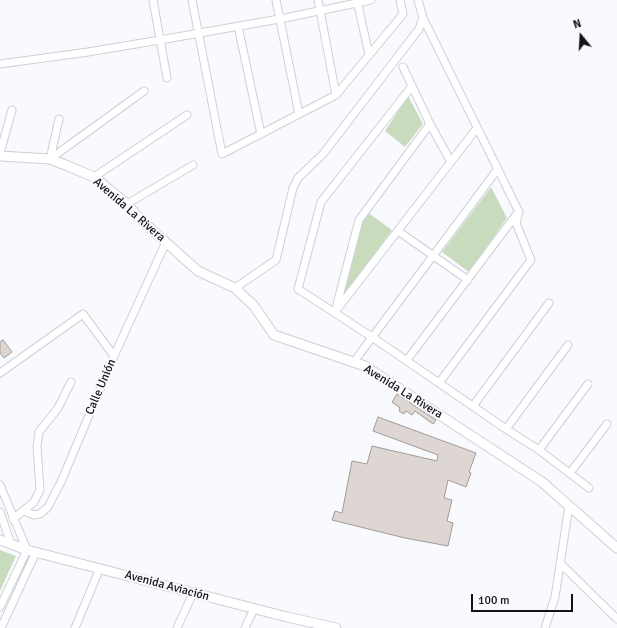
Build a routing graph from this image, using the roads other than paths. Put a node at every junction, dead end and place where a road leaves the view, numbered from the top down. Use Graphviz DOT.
graph roads {
  1 [pos="153,0"];
  2 [pos="192,0"];
  3 [pos="276,0"];
  4 [pos="318,0"];
  5 [pos="371,0"];
  6 [pos="400,0"];
  7 [pos="418,0"];
  8 [pos="357,2"];
  9 [pos="320,10"];
  10 [pos="280,18"];
  11 [pos="423,18"];
  12 [pos="238,26"];
  13 [pos="198,33"];
  14 [pos="160,40"];
  15 [pos="369,56"];
  16 [pos="0,64"];
  17 [pos="403,67"];
  18 [pos="167,78"];
  19 [pos="412,86"];
  20 [pos="144,90"];
  21 [pos="336,95"];
  22 [pos="12,110"];
  23 [pos="299,114"];
  24 [pos="187,115"];
  25 [pos="60,118"];
  26 [pos="430,124"];
  27 [pos="477,128"];
  28 [pos="261,134"];
  29 [pos="0,153"];
  30 [pos="0,156"];
  31 [pos="50,160"];
  32 [pos="451,162"];
  33 [pos="193,165"];
  34 [pos="497,170"];
  35 [pos="94,177"];
  36 [pos="127,204"];
  37 [pos="519,212"];
  38 [pos="398,232"];
  39 [pos="166,242"];
  40 [pos="434,256"];
  41 [pos="468,280"];
  42 [pos="235,288"];
  43 [pos="549,303"];
  44 [pos="335,312"];
  45 [pos="372,337"];
  46 [pos="568,346"];
  47 [pos="114,356"];
  48 [pos="407,360"];
  49 [pos="353,363"];
  50 [pos="0,373"];
  51 [pos="71,382"];
  52 [pos="439,383"];
  53 [pos="588,384"];
  54 [pos="473,406"];
  55 [pos="606,424"];
  56 [pos="506,429"];
  57 [pos="539,450"];
  58 [pos="570,473"];
  59 [pos="0,485"];
  60 [pos="589,488"];
  61 [pos="569,506"];
  62 [pos="24,511"];
  63 [pos="0,512"];
  64 [pos="13,519"];
  65 [pos="0,540"];
  66 [pos="11,544"];
  67 [pos="617,548"];
  68 [pos="31,551"];
  69 [pos="560,564"];
  70 [pos="100,568"];
  71 [pos="193,593"];
  72 [pos="0,607"];
  73 [pos="254,609"];
  74 [pos="617,619"];
  75 [pos="318,626"];
  76 [pos="1,628"];
  77 [pos="75,628"];
  78 [pos="177,628"];
  79 [pos="245,628"];
  80 [pos="336,628"];
  81 [pos="545,628"];
  1 -- 14 [label="street"];
  2 -- 13 [label="street"];
  3 -- 10 [label="street"];
  4 -- 9 [label="street"];
  5 -- 8 [label="street"];
  6 -- 15 [label="street"];
  7 -- 11 [label="street"];
  8 -- 9 [label="street"];
  8 -- 15 [label="street"];
  9 -- 10 [label="street"];
  9 -- 21 [label="street"];
  10 -- 12 [label="street"];
  10 -- 23 [label="street"];
  11 -- 27 [label="street"];
  11 -- 42 [label="street"];
  12 -- 13 [label="street"];
  12 -- 28 [label="street"];
  13 -- 14 [label="street"];
  13 -- 28 [label="street"];
  14 -- 16 [label="street"];
  14 -- 18 [label="street"];
  15 -- 21 [label="street"];
  17 -- 19 [label="street"];
  19 -- 26 [label="street"];
  19 -- 44 [label="street"];
  20 -- 31 [label="street"];
  21 -- 23 [label="street"];
  22 -- 29 [label="street"];
  23 -- 28 [label="street"];
  24 -- 35 [label="street"];
  25 -- 31 [label="street"];
  26 -- 32 [label="street"];
  26 -- 44 [label="street"];
  27 -- 32 [label="street"];
  27 -- 34 [label="street"];
  30 -- 31 [label="street, Avenida La Rivera"];
  31 -- 35 [label="street, Avenida La Rivera"];
  32 -- 38 [label="street"];
  33 -- 36 [label="street"];
  34 -- 37 [label="street"];
  34 -- 40 [label="street"];
  35 -- 36 [label="street, Avenida La Rivera"];
  36 -- 39 [label="street, Avenida La Rivera"];
  37 -- 41 [label="street"];
  37 -- 52 [label="street"];
  38 -- 40 [label="street"];
  38 -- 44 [label="street"];
  39 -- 42 [label="street, Avenida La Rivera"];
  39 -- 47 [label="street, Calle Unión"];
  40 -- 41 [label="street"];
  40 -- 45 [label="street"];
  41 -- 48 [label="street"];
  42 -- 49 [label="street, Avenida La Rivera"];
  43 -- 54 [label="street"];
  44 -- 45 [label="street"];
  45 -- 48 [label="street"];
  45 -- 49 [label="street"];
  46 -- 56 [label="street"];
  47 -- 50 [label="street"];
  47 -- 62 [label="street, Calle Unión"];
  48 -- 52 [label="street"];
  49 -- 61 [label="street, Avenida La Rivera"];
  51 -- 62 [label="street"];
  52 -- 54 [label="street"];
  53 -- 57 [label="street"];
  54 -- 56 [label="street"];
  55 -- 58 [label="street"];
  56 -- 57 [label="street"];
  57 -- 58 [label="street"];
  58 -- 60 [label="street"];
  59 -- 64 [label="street"];
  61 -- 67 [label="street, Avenida La Rivera"];
  61 -- 69 [label="street"];
  62 -- 64 [label="street"];
  63 -- 66 [label="street"];
  64 -- 68 [label="street"];
  65 -- 66 [label="street, Avenida Aviación"];
  66 -- 68 [label="street, Avenida Aviación"];
  68 -- 70 [label="street, Avenida Aviación"];
  68 -- 72 [label="street"];
  68 -- 76 [label="street"];
  69 -- 74 [label="street"];
  69 -- 81 [label="street"];
  70 -- 71 [label="street, Avenida Aviación"];
  70 -- 77 [label="street"];
  71 -- 73 [label="street, Avenida Aviación"];
  71 -- 78 [label="street"];
  73 -- 75 [label="street, Avenida Aviación"];
  73 -- 79 [label="street"];
  75 -- 80 [label="street, Avenida Aviación"];
}
